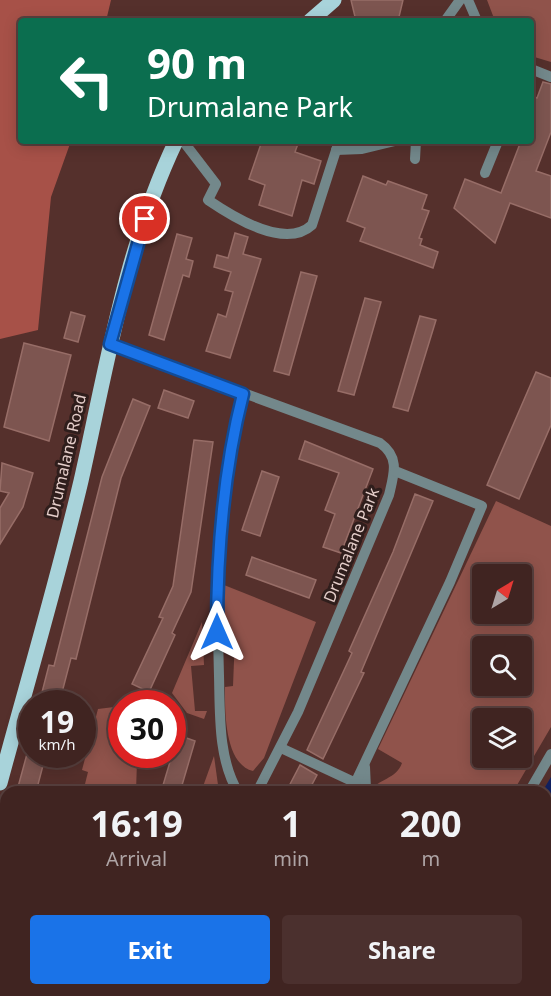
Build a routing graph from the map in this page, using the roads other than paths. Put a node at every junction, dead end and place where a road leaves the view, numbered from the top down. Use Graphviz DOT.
graph roads {
  1 [pos="334,0"];
  2 [pos="460,0"];
  3 [pos="468,0"];
  4 [pos="313,18"];
  5 [pos="447,18"];
  6 [pos="476,18"];
  7 [pos="534,70"];
  8 [pos="551,77"];
  9 [pos="175,144"];
  10 [pos="185,144"];
  11 [pos="383,144"];
  12 [pos="416,144"];
  13 [pos="497,144"];
  14 [pos="338,146"];
  15 [pos="415,159"];
  16 [pos="485,173"];
  17 [pos="110,344"];
  18 [pos="243,394"];
  19 [pos="395,471"];
  20 [pos="281,748"];
  21 [pos="551,754"];
  22 [pos="365,764"];
  23 [pos="0,783"];
  24 [pos="234,786"];
  25 [pos="260,786"];
  26 [pos="352,786"];
  27 [pos="354,786"];
  28 [pos="366,786"];
  29 [pos="532,786"];
  1 -- 4 [label="main road"];
  2 -- 5 [label="street"];
  3 -- 6 [label="street"];
  7 -- 8 [label="street"];
  9 -- 17 [label="main road, Drumalane Road"];
  10 -- 14 [label="street"];
  11 -- 14 [label="street"];
  12 -- 15 [label="street"];
  13 -- 16 [label="street"];
  17 -- 18 [label="street, Drumalane Park"];
  17 -- 23 [label="main road, Drumalane Road"];
  18 -- 19 [label="street, Drumalane Park"];
  18 -- 24 [label="street"];
  19 -- 20 [label="street, Drumalane Park"];
  19 -- 22 [label="street"];
  20 -- 25 [label="street, Drumalane Park"];
  20 -- 26 [label="street"];
  21 -- 29 [label="street"];
  22 -- 27 [label="street"];
  22 -- 28 [label="street"];
}
